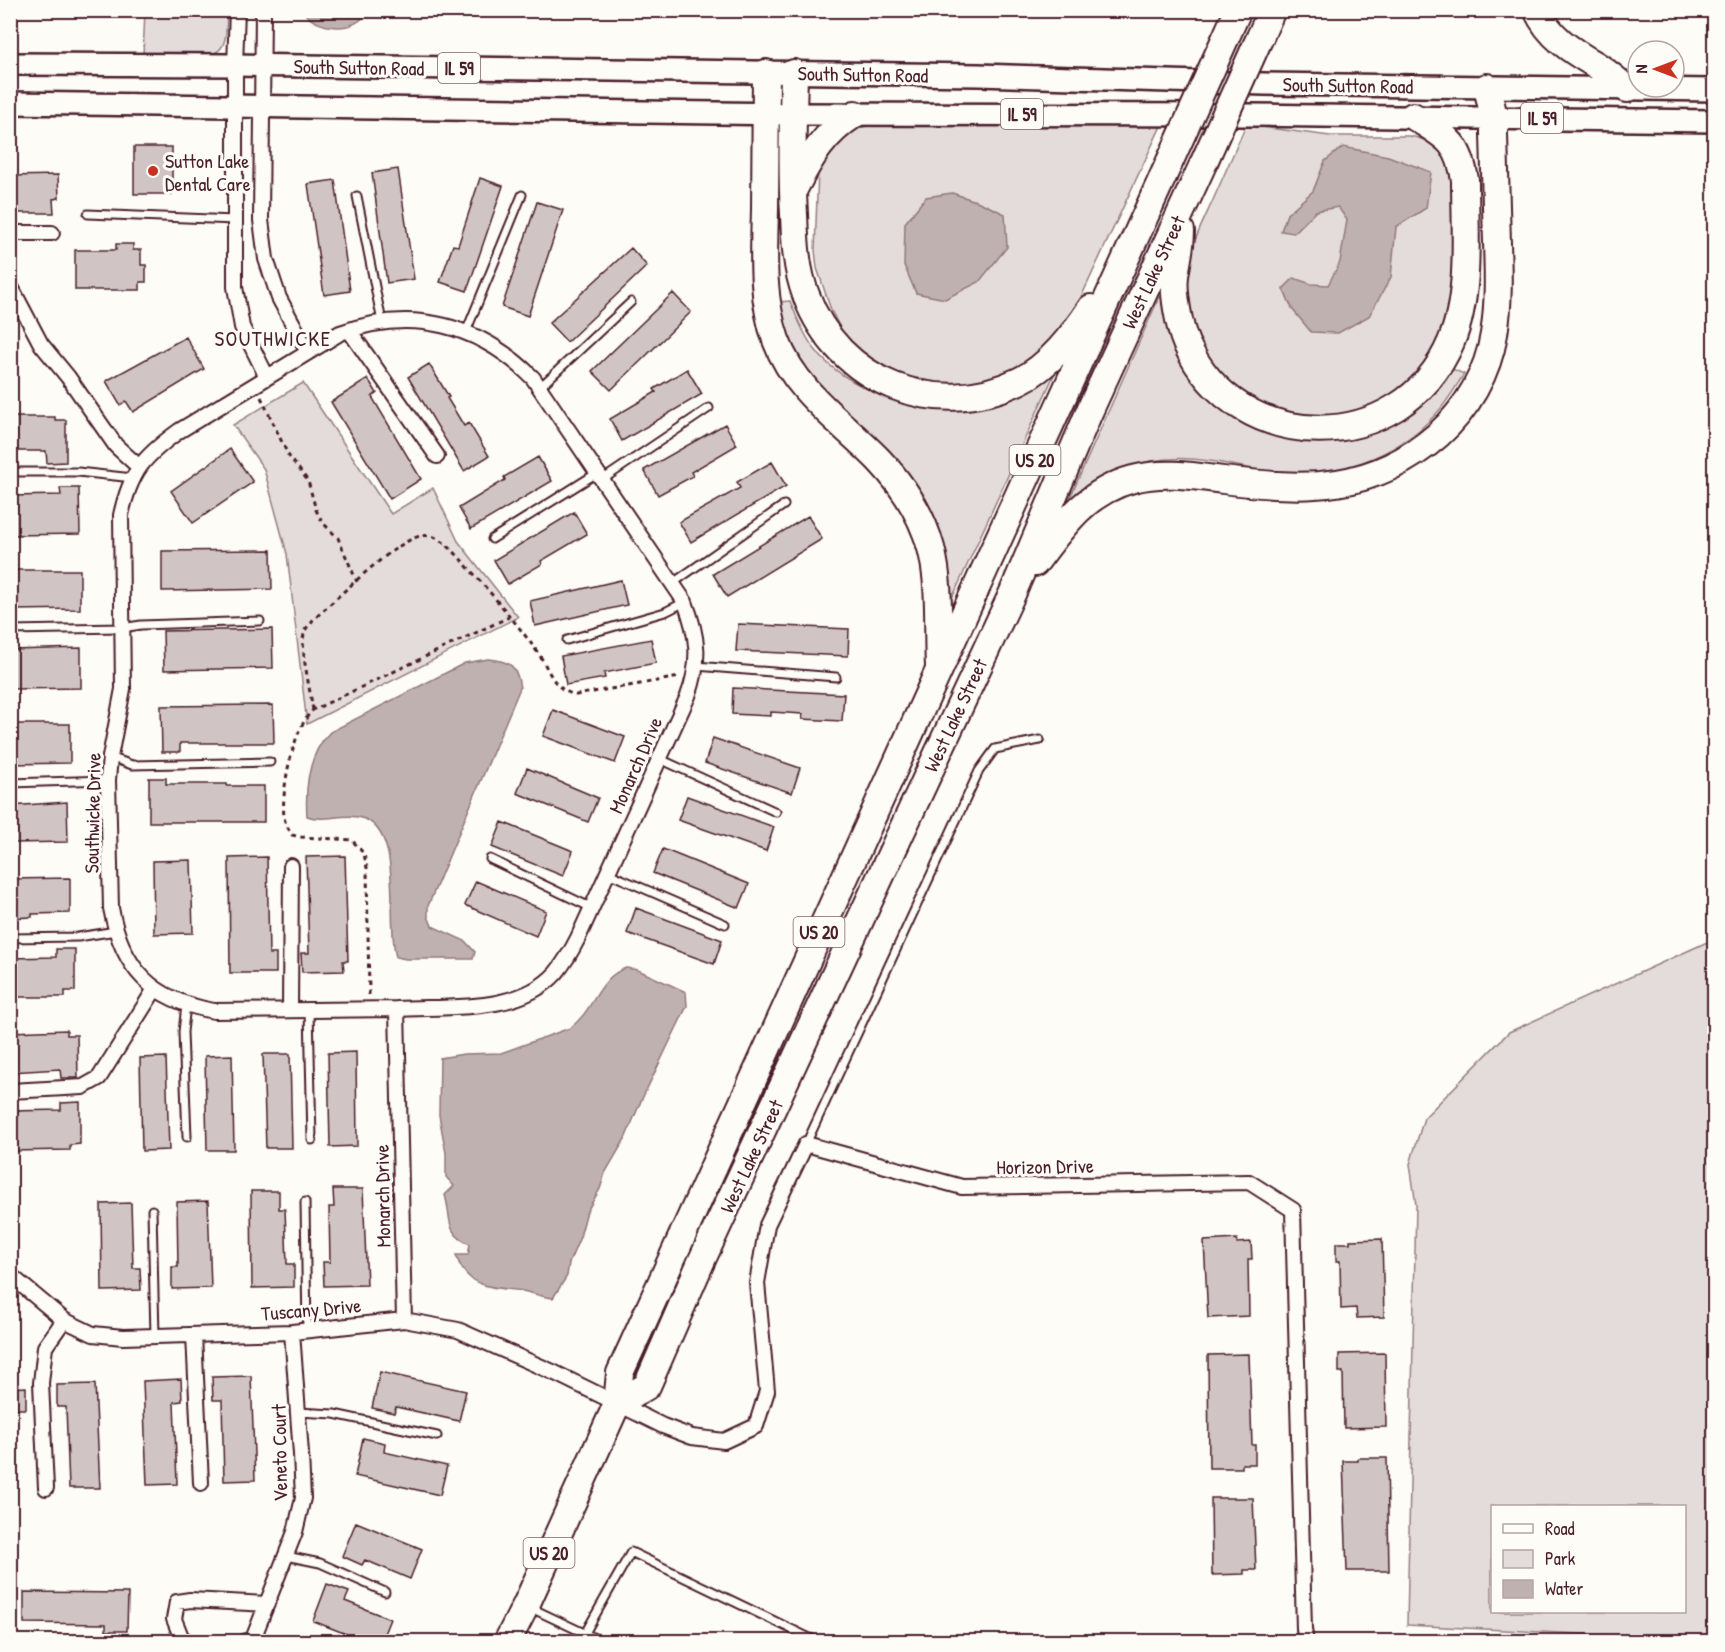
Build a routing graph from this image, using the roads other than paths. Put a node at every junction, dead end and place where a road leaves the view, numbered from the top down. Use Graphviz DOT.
graph roads {
  1 [pos="237,10"];
  2 [pos="263,10"];
  3 [pos="1238,10"];
  4 [pos="1272,10"];
  5 [pos="1537,10"];
  6 [pos="10,64"];
  7 [pos="235,65"];
  8 [pos="263,66"];
  9 [pos="766,73"];
  10 [pos="794,73"];
  11 [pos="1487,87"];
  12 [pos="1626,88"];
  13 [pos="1626,89"];
  14 [pos="1686,90"];
  15 [pos="1714,90"];
  16 [pos="10,103"];
  17 [pos="235,105"];
  18 [pos="263,106"];
  19 [pos="766,114"];
  20 [pos="793,114"];
  21 [pos="855,114"];
  22 [pos="1413,116"];
  23 [pos="1494,117"];
  24 [pos="1714,121"];
  25 [pos="793,192"];
  26 [pos="522,195"];
  27 [pos="357,196"];
  28 [pos="1180,213"];
  29 [pos="88,214"];
  30 [pos="235,220"];
  31 [pos="261,220"];
  32 [pos="10,233"];
  33 [pos="52,233"];
  34 [pos="1130,250"];
  35 [pos="10,285"];
  36 [pos="631,302"];
  37 [pos="382,322"];
  38 [pos="349,330"];
  39 [pos="466,332"];
  40 [pos="308,352"];
  41 [pos="267,377"];
  42 [pos="539,387"];
  43 [pos="709,408"];
  44 [pos="437,456"];
  45 [pos="19,472"];
  46 [pos="136,472"];
  47 [pos="600,477"];
  48 [pos="784,505"];
  49 [pos="492,539"];
  50 [pos="673,583"];
  51 [pos="1013,592"];
  52 [pos="685,602"];
  53 [pos="260,621"];
  54 [pos="122,628"];
  55 [pos="10,630"];
  56 [pos="567,640"];
  57 [pos="939,669"];
  58 [pos="696,671"];
  59 [pos="836,677"];
  60 [pos="1040,740"];
  61 [pos="110,757"];
  62 [pos="660,759"];
  63 [pos="270,762"];
  64 [pos="108,780"];
  65 [pos="10,783"];
  66 [pos="776,812"];
  67 [pos="490,859"];
  68 [pos="291,866"];
  69 [pos="608,873"];
  70 [pos="592,908"];
  71 [pos="725,924"];
  72 [pos="116,931"];
  73 [pos="10,938"];
  74 [pos="155,989"];
  75 [pos="186,1005"];
  76 [pos="398,1009"];
  77 [pos="290,1010"];
  78 [pos="309,1010"];
  79 [pos="10,1091"];
  80 [pos="187,1137"];
  81 [pos="312,1140"];
  82 [pos="806,1144"];
  83 [pos="305,1202"];
  84 [pos="152,1210"];
  85 [pos="10,1275"];
  86 [pos="64,1320"];
  87 [pos="404,1320"];
  88 [pos="307,1330"];
  89 [pos="292,1332"];
  90 [pos="194,1335"];
  91 [pos="155,1336"];
  92 [pos="617,1404"];
  93 [pos="298,1412"];
  94 [pos="437,1436"];
  95 [pos="201,1483"];
  96 [pos="46,1488"];
  97 [pos="286,1556"];
  98 [pos="385,1592"];
  99 [pos="267,1604"];
  100 [pos="526,1605"];
  101 [pos="585,1633"];
  102 [pos="186,1640"];
  103 [pos="164,1641"];
  104 [pos="243,1641"];
  105 [pos="507,1641"];
  106 [pos="580,1641"];
  107 [pos="603,1641"];
  108 [pos="818,1641"];
  109 [pos="1306,1641"];
  1 -- 7 [label="street"];
  2 -- 8 [label="street"];
  3 -- 34 [label="highway, West Lake Street / US 20, bridge"];
  4 -- 28 [label="highway, West Lake Street / US 20, bridge"];
  5 -- 12 [label="highway"];
  6 -- 7 [label="main road, South Sutton Road / IL 59"];
  7 -- 8 [label="main road, South Sutton Road / IL 59"];
  7 -- 17 [label="street"];
  8 -- 9 [label="main road, South Sutton Road / IL 59"];
  8 -- 18 [label="street"];
  9 -- 10 [label="main road, South Sutton Road / IL 59"];
  9 -- 19 [label="highway"];
  10 -- 11 [label="main road, South Sutton Road / IL 59"];
  10 -- 20 [label="highway"];
  11 -- 13 [label="main road, South Sutton Road / IL 59"];
  11 -- 23 [label="highway"];
  14 -- 15 [label="main road, South Sutton Road / IL 59"];
  16 -- 17 [label="main road, South Sutton Road / IL 59"];
  17 -- 18 [label="main road, South Sutton Road / IL 59"];
  17 -- 30 [label="street"];
  18 -- 19 [label="main road, South Sutton Road / IL 59"];
  18 -- 31 [label="street"];
  19 -- 20 [label="main road, South Sutton Road / IL 59"];
  19 -- 57 [label="highway"];
  20 -- 21 [label="main road, South Sutton Road / IL 59"];
  20 -- 25 [label="highway"];
  21 -- 22 [label="main road, South Sutton Road / IL 59"];
  21 -- 25 [label="highway"];
  22 -- 23 [label="main road, South Sutton Road / IL 59"];
  22 -- 28 [label="highway"];
  23 -- 24 [label="main road, South Sutton Road / IL 59"];
  23 -- 51 [label="highway"];
  25 -- 34 [label="highway"];
  26 -- 39 [label="lane"];
  27 -- 37 [label="lane"];
  28 -- 51 [label="highway, West Lake Street / US 20"];
  29 -- 30 [label="lane"];
  30 -- 31 [label="street"];
  30 -- 41 [label="street"];
  31 -- 40 [label="street"];
  32 -- 33 [label="street"];
  34 -- 57 [label="highway, West Lake Street / US 20"];
  35 -- 46 [label="street"];
  36 -- 42 [label="lane"];
  37 -- 38 [label="street, Monarch Drive"];
  37 -- 39 [label="street, Monarch Drive"];
  38 -- 40 [label="street, Monarch Drive"];
  38 -- 44 [label="street"];
  39 -- 42 [label="street, Monarch Drive"];
  40 -- 41 [label="street, Southwicke Drive"];
  41 -- 46 [label="street, Southwicke Drive"];
  42 -- 47 [label="street, Monarch Drive"];
  43 -- 47 [label="lane"];
  45 -- 46 [label="lane"];
  46 -- 54 [label="street, Southwicke Drive"];
  47 -- 49 [label="lane"];
  47 -- 50 [label="street, Monarch Drive"];
  48 -- 50 [label="lane"];
  50 -- 52 [label="street, Monarch Drive"];
  51 -- 92 [label="highway, West Lake Street / US 20"];
  52 -- 56 [label="lane"];
  52 -- 58 [label="street, Monarch Drive"];
  53 -- 54 [label="lane"];
  54 -- 55 [label="lane"];
  54 -- 61 [label="street, Southwicke Drive"];
  57 -- 92 [label="highway, West Lake Street / US 20"];
  58 -- 59 [label="lane"];
  58 -- 62 [label="street, Monarch Drive"];
  60 -- 82 [label="lane"];
  61 -- 63 [label="lane"];
  61 -- 64 [label="street, Southwicke Drive"];
  62 -- 66 [label="lane"];
  62 -- 69 [label="street, Monarch Drive"];
  64 -- 65 [label="lane"];
  64 -- 72 [label="street, Southwicke Drive"];
  67 -- 70 [label="lane"];
  68 -- 77 [label="street"];
  69 -- 70 [label="street, Monarch Drive"];
  69 -- 71 [label="lane"];
  70 -- 76 [label="street, Monarch Drive"];
  72 -- 73 [label="lane"];
  72 -- 74 [label="street, Southwicke Drive"];
  74 -- 75 [label="street, Southwicke Drive"];
  74 -- 79 [label="street"];
  75 -- 77 [label="street, Southwicke Drive"];
  75 -- 80 [label="lane"];
  76 -- 78 [label="street, Southwicke Drive"];
  76 -- 87 [label="street, Monarch Drive"];
  77 -- 78 [label="street, Southwicke Drive"];
  78 -- 81 [label="lane"];
  82 -- 92 [label="street"];
  82 -- 109 [label="street, Horizon Drive"];
  83 -- 88 [label="lane"];
  84 -- 91 [label="lane"];
  85 -- 86 [label="street, Tuscany Drive"];
  86 -- 91 [label="street, Tuscany Drive"];
  86 -- 96 [label="street"];
  87 -- 88 [label="street, Tuscany Drive"];
  87 -- 92 [label="street, Tuscany Drive"];
  88 -- 89 [label="street, Tuscany Drive"];
  89 -- 90 [label="street, Tuscany Drive"];
  89 -- 93 [label="street, Veneto Court"];
  90 -- 91 [label="street, Tuscany Drive"];
  90 -- 95 [label="street"];
  92 -- 100 [label="highway, West Lake Street / US 20"];
  93 -- 94 [label="lane"];
  93 -- 97 [label="street, Veneto Court"];
  97 -- 98 [label="lane"];
  97 -- 99 [label="street, Veneto Court"];
  99 -- 102 [label="street"];
  99 -- 104 [label="street, Veneto Court"];
  100 -- 101 [label="lane"];
  100 -- 105 [label="highway, West Lake Street / US 20"];
  101 -- 106 [label="lane"];
  101 -- 107 [label="lane"];
  101 -- 108 [label="lane"];
  102 -- 103 [label="lane"];
}
